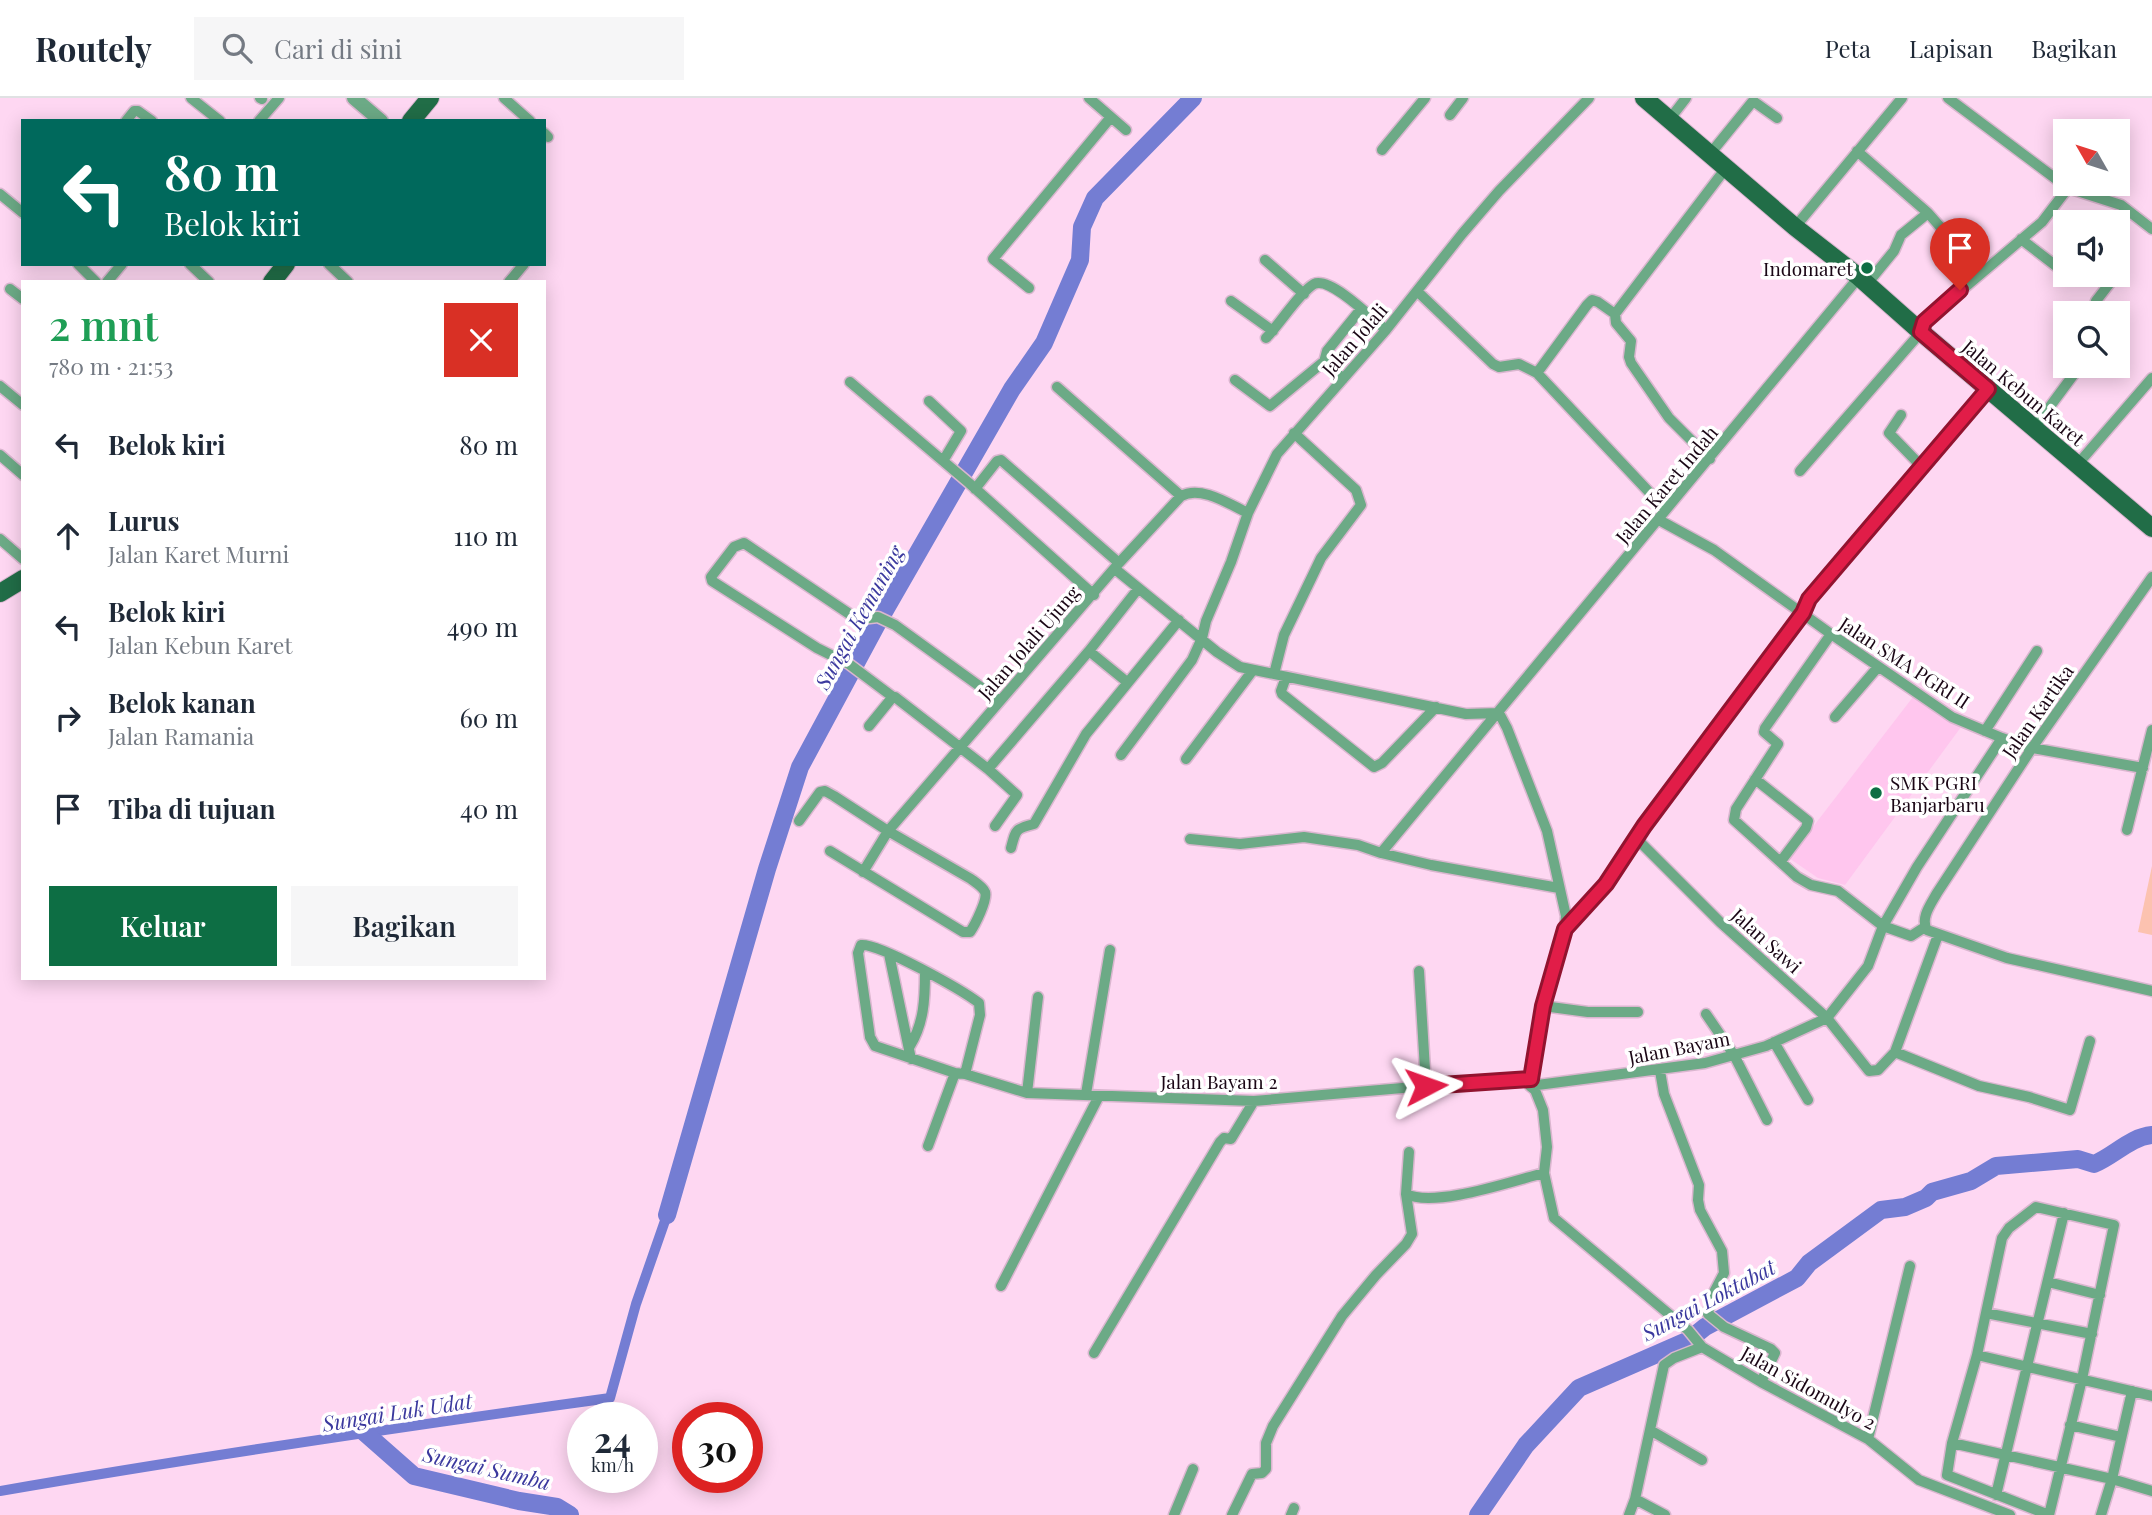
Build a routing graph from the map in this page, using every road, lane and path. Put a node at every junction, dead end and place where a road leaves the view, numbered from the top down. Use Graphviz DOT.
graph roads {
  1 [pos="191,98"];
  2 [pos="279,98"];
  3 [pos="354,98"];
  4 [pos="430,98"];
  5 [pos="504,98"];
  6 [pos="1089,98"];
  7 [pos="1109,98"];
  8 [pos="1425,98"];
  9 [pos="1464,98"];
  10 [pos="1588,98"];
  11 [pos="1644,98"];
  12 [pos="1686,98"];
  13 [pos="1902,98"];
  14 [pos="1948,98"];
  15 [pos="1971,98"];
  16 [pos="1100,108"];
  17 [pos="1963,108"];
  18 [pos="1450,115"];
  19 [pos="1111,117"];
  20 [pos="1777,118"];
  21 [pos="128,119"];
  22 [pos="149,119"];
  23 [pos="217,119"];
  24 [pos="261,119"];
  25 [pos="379,119"];
  26 [pos="413,119"];
  27 [pos="528,119"];
  28 [pos="1670,120"];
  29 [pos="1126,130"];
  30 [pos="1382,150"];
  31 [pos="1857,151"];
  32 [pos="1710,154"];
  33 [pos="1726,168"];
  34 [pos="2053,177"];
  35 [pos="0,194"];
  36 [pos="2062,196"];
  37 [pos="2093,196"];
  38 [pos="21,211"];
  39 [pos="1928,213"];
  40 [pos="1796,227"];
  41 [pos="2152,229"];
  42 [pos="2021,239"];
  43 [pos="1265,260"];
  44 [pos="2053,265"];
  45 [pos="80,266"];
  46 [pos="120,266"];
  47 [pos="192,266"];
  48 [pos="331,266"];
  49 [pos="522,266"];
  50 [pos="1981,273"];
  51 [pos="94,280"];
  52 [pos="109,280"];
  53 [pos="207,280"];
  54 [pos="346,280"];
  55 [pos="511,280"];
  56 [pos="1863,281"];
  57 [pos="2107,287"];
  58 [pos="1030,288"];
  59 [pos="10,289"];
  60 [pos="1417,291"];
  61 [pos="1304,294"];
  62 [pos="21,297"];
  63 [pos="2096,301"];
  64 [pos="1231,302"];
  65 [pos="1361,309"];
  66 [pos="1615,314"];
  67 [pos="1386,330"];
  68 [pos="1921,332"];
  69 [pos="1324,362"];
  70 [pos="1537,373"];
  71 [pos="2071,378"];
  72 [pos="2152,378"];
  73 [pos="1343,379"];
  74 [pos="1236,380"];
  75 [pos="850,382"];
  76 [pos="0,386"];
  77 [pos="1057,387"];
  78 [pos="1988,389"];
  79 [pos="929,401"];
  80 [pos="21,403"];
  81 [pos="1901,415"];
  82 [pos="2034,428"];
  83 [pos="1294,433"];
  84 [pos="0,455"];
  85 [pos="1710,459"];
  86 [pos="943,461"];
  87 [pos="2077,465"];
  88 [pos="1922,467"];
  89 [pos="1800,471"];
  90 [pos="21,473"];
  91 [pos="972,486"];
  92 [pos="1181,496"];
  93 [pos="1665,509"];
  94 [pos="1248,513"];
  95 [pos="1658,520"];
  96 [pos="2152,528"];
  97 [pos="0,539"];
  98 [pos="21,557"];
  99 [pos="1117,566"];
  100 [pos="2152,578"];
  101 [pos="21,580"];
  102 [pos="1138,589"];
  103 [pos="0,593"];
  104 [pos="1094,595"];
  105 [pos="1803,613"];
  106 [pos="1178,621"];
  107 [pos="1831,634"];
  108 [pos="1202,638"];
  109 [pos="1089,651"];
  110 [pos="2037,651"];
  111 [pos="1878,667"];
  112 [pos="1253,670"];
  113 [pos="1274,674"];
  114 [pos="1286,677"];
  115 [pos="1127,682"];
  116 [pos="893,697"];
  117 [pos="1000,701"];
  118 [pos="1436,707"];
  119 [pos="1499,712"];
  120 [pos="1835,717"];
  121 [pos="869,726"];
  122 [pos="2152,730"];
  123 [pos="1985,731"];
  124 [pos="2002,738"];
  125 [pos="960,748"];
  126 [pos="2032,748"];
  127 [pos="1121,755"];
  128 [pos="1186,759"];
  129 [pos="2143,768"];
  130 [pos="988,769"];
  131 [pos="1755,779"];
  132 [pos="799,821"];
  133 [pos="995,826"];
  134 [pos="2127,830"];
  135 [pos="888,831"];
  136 [pos="1636,838"];
  137 [pos="1190,839"];
  138 [pos="1011,848"];
  139 [pos="830,851"];
  140 [pos="1381,853"];
  141 [pos="1781,861"];
  142 [pos="863,872"];
  143 [pos="1559,888"];
  144 [pos="1883,926"];
  145 [pos="1925,927"];
  146 [pos="1565,929"];
  147 [pos="1938,936"];
  148 [pos="1110,950"];
  149 [pos="889,954"];
  150 [pos="1419,971"];
  151 [pos="925,972"];
  152 [pos="2152,991"];
  153 [pos="1038,997"];
  154 [pos="1543,1006"];
  155 [pos="1639,1012"];
  156 [pos="1706,1014"];
  157 [pos="1828,1018"];
  158 [pos="2090,1041"];
  159 [pos="1774,1042"];
  160 [pos="910,1046"];
  161 [pos="1895,1052"];
  162 [pos="1734,1055"];
  163 [pos="911,1059"];
  164 [pos="1660,1071"];
  165 [pos="960,1074"];
  166 [pos="1530,1082"];
  167 [pos="1426,1086"];
  168 [pos="1027,1093"];
  169 [pos="1086,1094"];
  170 [pos="1099,1096"];
  171 [pos="1808,1100"];
  172 [pos="1254,1101"];
  173 [pos="1767,1120"];
  174 [pos="928,1146"];
  175 [pos="1409,1152"];
  176 [pos="1544,1173"];
  177 [pos="1406,1194"];
  178 [pos="2064,1213"];
  179 [pos="1910,1266"];
  180 [pos="2048,1282"];
  181 [pos="1001,1286"];
  182 [pos="2100,1295"];
  183 [pos="1986,1312"];
  184 [pos="2038,1325"];
  185 [pos="2092,1335"];
  186 [pos="1701,1345"];
  187 [pos="1094,1353"];
  188 [pos="1977,1355"];
  189 [pos="2028,1367"];
  190 [pos="2082,1380"];
  191 [pos="1761,1382"];
  192 [pos="2132,1391"];
  193 [pos="2152,1396"];
  194 [pos="2070,1426"];
  195 [pos="1650,1430"];
  196 [pos="2121,1437"];
  197 [pos="1868,1438"];
  198 [pos="1952,1443"];
  199 [pos="2007,1455"];
  200 [pos="1702,1460"];
  201 [pos="2059,1468"];
  202 [pos="1193,1469"];
  203 [pos="2112,1479"];
  204 [pos="2152,1491"];
  205 [pos="1996,1495"];
  206 [pos="1636,1499"];
  207 [pos="1991,1512"];
  208 [pos="1174,1515"];
  209 [pos="1233,1515"];
  210 [pos="1629,1515"];
  211 [pos="1665,1515"];
  212 [pos="2010,1515"];
  213 [pos="2049,1515"];
  214 [pos="2101,1515"];
  1 -- 23 [label="street"];
  2 -- 24 [label="street"];
  3 -- 25 [label="street"];
  4 -- 26 [label="main road"];
  5 -- 27 [label="street"];
  6 -- 16 [label="street"];
  7 -- 16 [label="street"];
  8 -- 30 [label="street"];
  9 -- 18 [label="street"];
  10 -- 60 [label="street, Jalan Jolali"];
  11 -- 28 [label="main road, Jalan Kebun Karet"];
  12 -- 28 [label="street"];
  13 -- 31 [label="street"];
  14 -- 17 [label="street"];
  15 -- 17 [label="street"];
  16 -- 19 [label="street"];
  17 -- 34 [label="street"];
  19 -- 29 [label="street"];
  19 -- 58 [label="street"];
  20 -- 32 [label="street"];
  21 -- 22 [label="street"];
  28 -- 32 [label="main road, Jalan Kebun Karet"];
  31 -- 39 [label="street"];
  31 -- 40 [label="street"];
  32 -- 33 [label="main road, Jalan Kebun Karet"];
  33 -- 40 [label="main road, Jalan Kebun Karet"];
  33 -- 66 [label="street"];
  35 -- 38 [label="street"];
  36 -- 42 [label="street"];
  37 -- 41 [label="street"];
  39 -- 50 [label="street"];
  39 -- 56 [label="street, Jalan Karet Indah"];
  40 -- 56 [label="main road, Jalan Kebun Karet"];
  42 -- 44 [label="street"];
  42 -- 50 [label="street"];
  43 -- 61 [label="street"];
  45 -- 51 [label="street"];
  46 -- 52 [label="street"];
  47 -- 53 [label="street"];
  48 -- 54 [label="street"];
  49 -- 55 [label="street"];
  50 -- 68 [label="street"];
  56 -- 68 [label="main road, Jalan Kebun Karet"];
  56 -- 85 [label="street, Jalan Karet Indah"];
  57 -- 63 [label="street"];
  59 -- 62 [label="street"];
  60 -- 67 [label="street, Jalan Jolali"];
  60 -- 70 [label="street"];
  61 -- 64 [label="street"];
  61 -- 65 [label="street"];
  65 -- 67 [label="street"];
  65 -- 69 [label="street"];
  66 -- 70 [label="street"];
  66 -- 85 [label="street"];
  67 -- 73 [label="street, Jalan Jolali"];
  68 -- 78 [label="main road, Jalan Kebun Karet"];
  68 -- 89 [label="street"];
  69 -- 73 [label="street"];
  69 -- 74 [label="street"];
  70 -- 93 [label="street"];
  71 -- 82 [label="street"];
  72 -- 87 [label="street"];
  73 -- 83 [label="street, Jalan Jolali"];
  75 -- 86 [label="street"];
  76 -- 80 [label="street"];
  77 -- 92 [label="street"];
  78 -- 82 [label="main road, Jalan Kebun Karet"];
  78 -- 88 [label="street"];
  79 -- 86 [label="street"];
  81 -- 88 [label="street"];
  82 -- 87 [label="main road, Jalan Kebun Karet"];
  83 -- 94 [label="street, Jalan Jolali"];
  83 -- 113 [label="street"];
  84 -- 90 [label="street"];
  85 -- 93 [label="street, Jalan Karet Indah"];
  86 -- 91 [label="street"];
  87 -- 96 [label="main road, Jalan Kebun Karet"];
  88 -- 105 [label="street"];
  91 -- 99 [label="street"];
  91 -- 104 [label="street"];
  92 -- 94 [label="street"];
  92 -- 99 [label="street, Jalan Jolali Ujung"];
  93 -- 95 [label="street, Jalan Karet Indah"];
  94 -- 108 [label="street, Jalan Jolali"];
  95 -- 105 [label="street, Jalan SMA PGRI II"];
  95 -- 119 [label="street, Jalan Karet Indah"];
  97 -- 98 [label="street"];
  99 -- 102 [label="street"];
  99 -- 104 [label="street, Jalan Jolali Ujung"];
  100 -- 126 [label="street, Jalan Kartika"];
  101 -- 103 [label="main road"];
  102 -- 106 [label="street"];
  102 -- 109 [label="street"];
  104 -- 117 [label="street, Jalan Jolali Ujung"];
  105 -- 107 [label="street, Jalan SMA PGRI II"];
  105 -- 136 [label="street"];
  106 -- 108 [label="street"];
  106 -- 115 [label="street"];
  107 -- 111 [label="street, Jalan SMA PGRI II"];
  107 -- 131 [label="street"];
  108 -- 112 [label="street"];
  108 -- 127 [label="street, Jalan Jolali"];
  109 -- 115 [label="street"];
  109 -- 130 [label="street"];
  110 -- 123 [label="street"];
  111 -- 120 [label="street"];
  111 -- 123 [label="street, Jalan SMA PGRI II"];
  112 -- 113 [label="street"];
  112 -- 128 [label="street"];
  113 -- 114 [label="street"];
  114 -- 118 [label="street"];
  114 -- 118 [label="street"];
  115 -- 138 [label="street"];
  116 -- 117 [label="street"];
  116 -- 121 [label="street"];
  116 -- 125 [label="street"];
  117 -- 125 [label="street, Jalan Jolali Ujung"];
  118 -- 119 [label="street"];
  119 -- 140 [label="street, Jalan Karet Indah"];
  119 -- 143 [label="street"];
  122 -- 129 [label="street"];
  123 -- 124 [label="street, Jalan SMA PGRI II"];
  124 -- 126 [label="street, Jalan SMA PGRI II"];
  124 -- 144 [label="street"];
  125 -- 130 [label="street"];
  125 -- 135 [label="street, Jalan Jolali Ujung"];
  126 -- 129 [label="street, Jalan SMA PGRI II"];
  126 -- 145 [label="street, Jalan Kartika"];
  129 -- 134 [label="street"];
  130 -- 133 [label="street"];
  131 -- 141 [label="street"];
  131 -- 141 [label="street"];
  132 -- 135 [label="street"];
  135 -- 142 [label="street, Jalan Jolali Ujung"];
  135 -- 142 [label="street"];
  136 -- 146 [label="street"];
  136 -- 157 [label="street, Jalan Sawi"];
  137 -- 140 [label="street"];
  139 -- 142 [label="street"];
  140 -- 143 [label="street"];
  141 -- 144 [label="street"];
  143 -- 146 [label="street"];
  144 -- 145 [label="street"];
  144 -- 157 [label="street"];
  145 -- 147 [label="street"];
  146 -- 154 [label="street"];
  147 -- 152 [label="street"];
  147 -- 161 [label="street"];
  148 -- 169 [label="street"];
  149 -- 151 [label="street"];
  149 -- 160 [label="street"];
  149 -- 163 [label="street, Jalan Bayam 2"];
  150 -- 167 [label="street"];
  151 -- 160 [label="street"];
  151 -- 165 [label="street"];
  153 -- 168 [label="street"];
  154 -- 155 [label="street"];
  154 -- 166 [label="street"];
  156 -- 162 [label="street"];
  157 -- 159 [label="street, Jalan Bayam"];
  157 -- 161 [label="street, Jalan Sawi"];
  158 -- 161 [label="street"];
  159 -- 162 [label="street, Jalan Bayam"];
  159 -- 171 [label="street"];
  160 -- 163 [label="street"];
  162 -- 164 [label="street, Jalan Bayam"];
  162 -- 173 [label="street"];
  163 -- 165 [label="street, Jalan Bayam 2"];
  164 -- 166 [label="street, Jalan Bayam"];
  164 -- 191 [label="street"];
  165 -- 168 [label="street, Jalan Bayam 2"];
  165 -- 174 [label="street"];
  166 -- 167 [label="street, Jalan Bayam 2"];
  166 -- 176 [label="street, Jalan Sidomulyo 2"];
  167 -- 172 [label="street, Jalan Bayam 2"];
  168 -- 169 [label="street, Jalan Bayam 2"];
  169 -- 170 [label="street, Jalan Bayam 2"];
  170 -- 172 [label="street, Jalan Bayam 2"];
  170 -- 181 [label="street"];
  172 -- 187 [label="street"];
  175 -- 177 [label="street"];
  176 -- 177 [label="street"];
  176 -- 186 [label="street, Jalan Sidomulyo 2"];
  177 -- 209 [label="street"];
  178 -- 180 [label="street"];
  178 -- 182 [label="street"];
  178 -- 183 [label="street"];
  179 -- 197 [label="street"];
  180 -- 182 [label="street"];
  180 -- 184 [label="street"];
  182 -- 185 [label="street"];
  183 -- 184 [label="street"];
  183 -- 188 [label="street"];
  184 -- 185 [label="street"];
  184 -- 189 [label="street"];
  185 -- 190 [label="street"];
  186 -- 191 [label="street, Jalan Sidomulyo 2"];
  186 -- 195 [label="street"];
  188 -- 189 [label="street"];
  188 -- 198 [label="street"];
  189 -- 190 [label="street"];
  189 -- 199 [label="street"];
  190 -- 192 [label="street"];
  190 -- 194 [label="street"];
  191 -- 197 [label="street, Jalan Sidomulyo 2"];
  192 -- 193 [label="street"];
  192 -- 196 [label="street"];
  194 -- 196 [label="street"];
  194 -- 201 [label="street"];
  195 -- 200 [label="street"];
  195 -- 206 [label="street"];
  196 -- 203 [label="street"];
  197 -- 207 [label="street, Jalan Sidomulyo 2"];
  198 -- 199 [label="street"];
  198 -- 205 [label="street"];
  199 -- 201 [label="street"];
  199 -- 205 [label="street"];
  201 -- 203 [label="street"];
  201 -- 213 [label="street"];
  202 -- 208 [label="street"];
  203 -- 204 [label="street"];
  203 -- 214 [label="street"];
  205 -- 213 [label="street"];
  206 -- 210 [label="street"];
  206 -- 211 [label="street"];
  207 -- 212 [label="street, Jalan Sidomulyo 2"];
}
